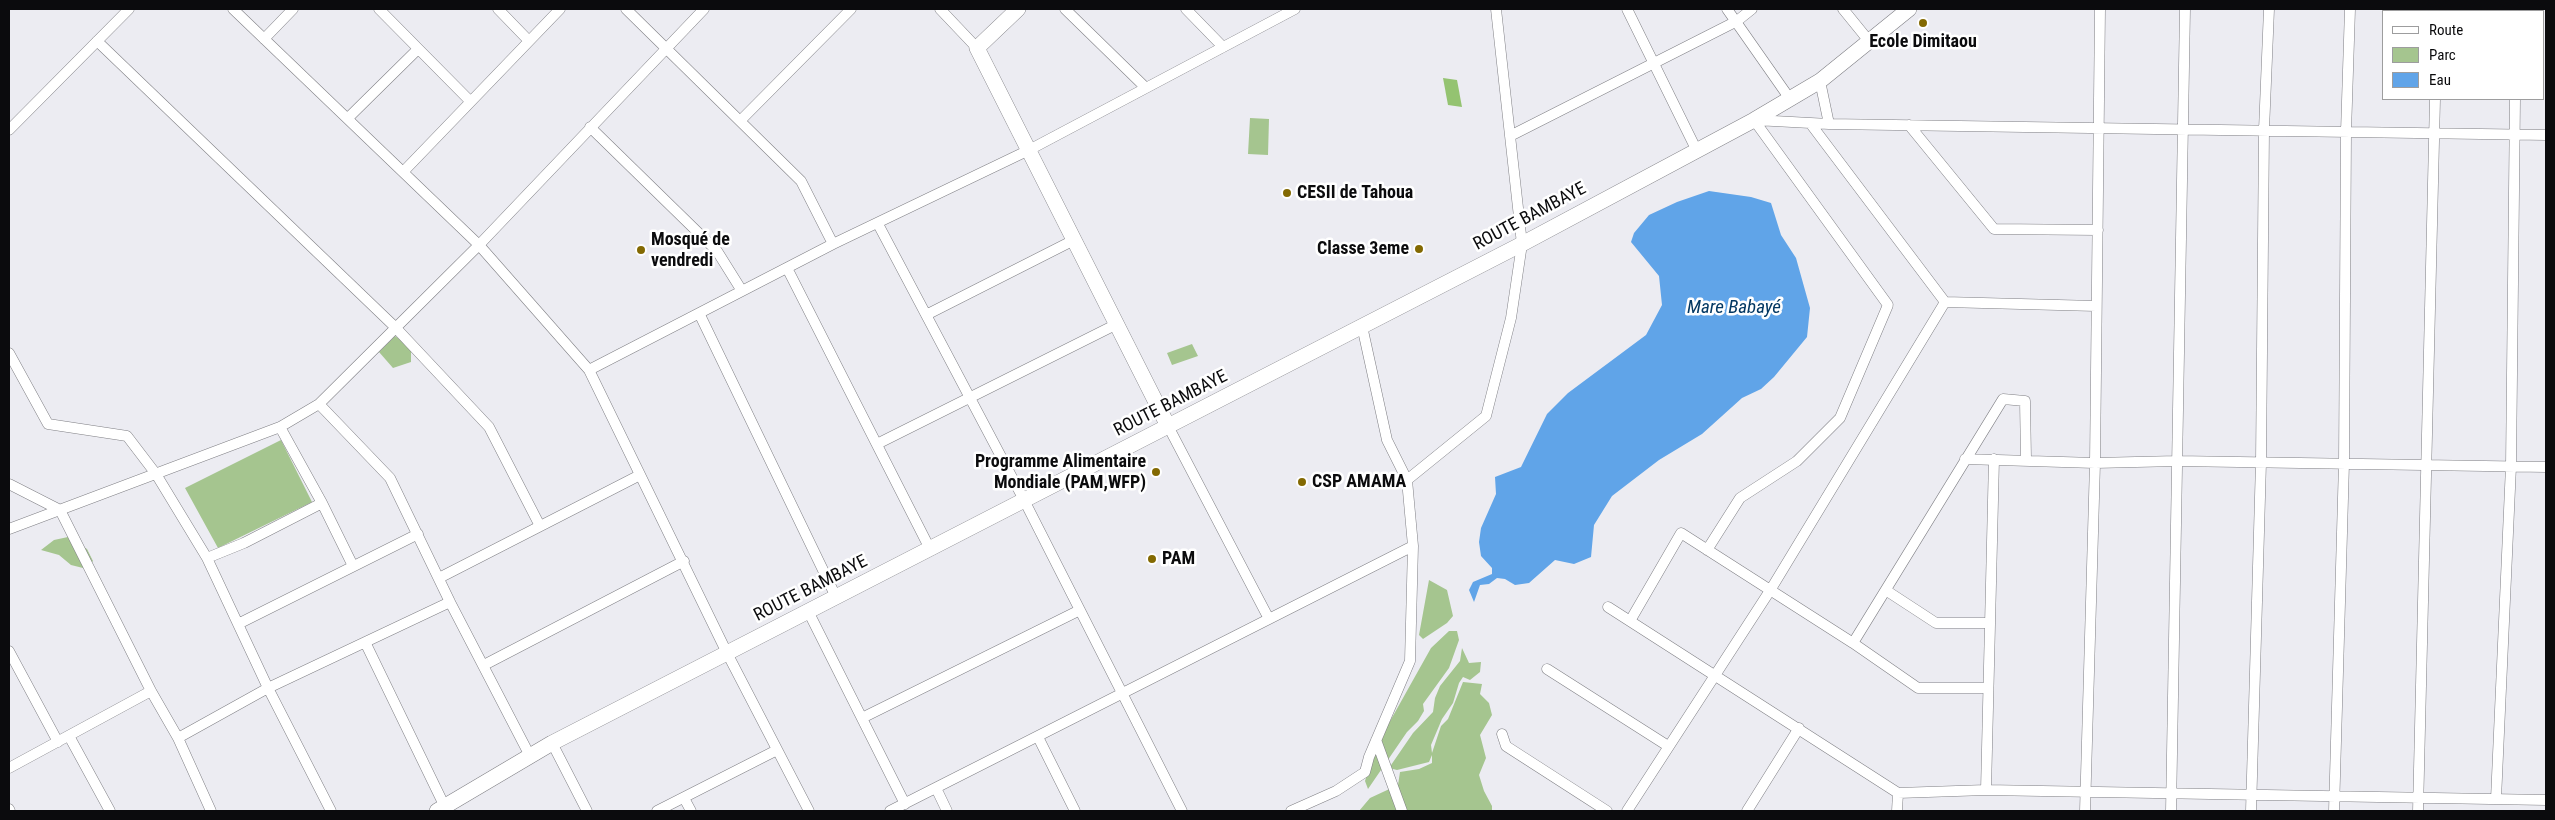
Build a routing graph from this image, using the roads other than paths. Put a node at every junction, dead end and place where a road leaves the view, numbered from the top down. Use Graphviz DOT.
graph roads {
  1 [pos="129,9"];
  2 [pos="233,9"];
  3 [pos="293,9"];
  4 [pos="379,9"];
  5 [pos="498,9"];
  6 [pos="560,9"];
  7 [pos="626,9"];
  8 [pos="704,9"];
  9 [pos="851,9"];
  10 [pos="940,9"];
  11 [pos="1018,9"];
  12 [pos="1065,9"];
  13 [pos="1186,9"];
  14 [pos="1296,9"];
  15 [pos="1496,9"];
  16 [pos="1627,9"];
  17 [pos="1727,9"];
  18 [pos="1752,9"];
  19 [pos="1843,9"];
  20 [pos="1909,9"];
  21 [pos="2100,9"];
  22 [pos="2186,9"];
  23 [pos="2268,9"];
  24 [pos="2350,9"];
  25 [pos="1737,21"];
  26 [pos="264,39"];
  27 [pos="97,41"];
  28 [pos="529,41"];
  29 [pos="1869,41"];
  30 [pos="1223,47"];
  31 [pos="665,48"];
  32 [pos="977,48"];
  33 [pos="417,50"];
  34 [pos="1653,62"];
  35 [pos="1820,81"];
  36 [pos="1146,88"];
  37 [pos="1790,99"];
  38 [pos="2435,100"];
  39 [pos="2515,100"];
  40 [pos="470,102"];
  41 [pos="348,118"];
  42 [pos="1754,120"];
  43 [pos="740,121"];
  44 [pos="11,123"];
  45 [pos="1810,123"];
  46 [pos="1829,124"];
  47 [pos="1909,125"];
  48 [pos="590,127"];
  49 [pos="2098,128"];
  50 [pos="2183,129"];
  51 [pos="2264,130"];
  52 [pos="2346,132"];
  53 [pos="2434,133"];
  54 [pos="2514,134"];
  55 [pos="2546,135"];
  56 [pos="1510,136"];
  57 [pos="1696,149"];
  58 [pos="1029,150"];
  59 [pos="404,171"];
  60 [pos="878,224"];
  61 [pos="2098,230"];
  62 [pos="1074,240"];
  63 [pos="833,244"];
  64 [pos="1522,244"];
  65 [pos="479,245"];
  66 [pos="787,268"];
  67 [pos="742,291"];
  68 [pos="1945,302"];
  69 [pos="2096,306"];
  70 [pos="699,314"];
  71 [pos="926,314"];
  72 [pos="1117,324"];
  73 [pos="1362,326"];
  74 [pos="395,327"];
  75 [pos="9,353"];
  76 [pos="589,370"];
  77 [pos="970,398"];
  78 [pos="319,404"];
  79 [pos="1168,426"];
  80 [pos="280,427"];
  81 [pos="877,444"];
  82 [pos="1965,459"];
  83 [pos="1994,459"];
  84 [pos="2026,459"];
  85 [pos="2177,461"];
  86 [pos="2261,462"];
  87 [pos="2095,463"];
  88 [pos="2344,464"];
  89 [pos="2426,465"];
  90 [pos="2511,466"];
  91 [pos="2546,467"];
  92 [pos="156,474"];
  93 [pos="640,476"];
  94 [pos="1407,480"];
  95 [pos="9,484"];
  96 [pos="1024,500"];
  97 [pos="322,503"];
  98 [pos="60,510"];
  99 [pos="540,526"];
  100 [pos="9,529"];
  101 [pos="418,534"];
  102 [pos="1414,546"];
  103 [pos="930,549"];
  104 [pos="1707,550"];
  105 [pos="207,558"];
  106 [pos="684,562"];
  107 [pos="353,566"];
  108 [pos="439,578"];
  109 [pos="1771,590"];
  110 [pos="1887,590"];
  111 [pos="836,597"];
  112 [pos="450,602"];
  113 [pos="1608,607"];
  114 [pos="1080,610"];
  115 [pos="808,611"];
  116 [pos="1270,619"];
  117 [pos="1630,621"];
  118 [pos="1990,623"];
  119 [pos="238,624"];
  120 [pos="365,642"];
  121 [pos="1853,643"];
  122 [pos="9,651"];
  123 [pos="727,653"];
  124 [pos="484,664"];
  125 [pos="1547,669"];
  126 [pos="1716,674"];
  127 [pos="268,688"];
  128 [pos="1988,688"];
  129 [pos="151,691"];
  130 [pos="1122,694"];
  131 [pos="862,718"];
  132 [pos="1799,728"];
  133 [pos="1502,734"];
  134 [pos="69,736"];
  135 [pos="1038,737"];
  136 [pos="178,738"];
  137 [pos="1376,740"];
  138 [pos="58,742"];
  139 [pos="552,743"];
  140 [pos="1668,746"];
  141 [pos="777,750"];
  142 [pos="530,756"];
  143 [pos="9,768"];
  144 [pos="936,788"];
  145 [pos="1986,790"];
  146 [pos="2086,792"];
  147 [pos="1898,793"];
  148 [pos="2172,794"];
  149 [pos="2252,795"];
  150 [pos="2334,796"];
  151 [pos="684,798"];
  152 [pos="2418,798"];
  153 [pos="2496,799"];
  154 [pos="2546,800"];
  155 [pos="906,804"];
  156 [pos="441,809"];
  157 [pos="110,811"];
  158 [pos="211,811"];
  159 [pos="331,811"];
  160 [pos="587,811"];
  161 [pos="657,811"];
  162 [pos="691,811"];
  163 [pos="809,811"];
  164 [pos="890,811"];
  165 [pos="947,811"];
  166 [pos="1075,811"];
  167 [pos="1182,811"];
  168 [pos="1291,811"];
  169 [pos="1402,811"];
  170 [pos="1607,811"];
  171 [pos="1627,811"];
  172 [pos="1747,811"];
  173 [pos="1897,811"];
  174 [pos="2085,811"];
  175 [pos="2171,811"];
  176 [pos="2251,811"];
  177 [pos="2334,811"];
  178 [pos="2418,811"];
  1 -- 27 [label="street"];
  2 -- 26 [label="street"];
  3 -- 26 [label="street"];
  4 -- 33 [label="street"];
  5 -- 28 [label="street"];
  6 -- 28 [label="street"];
  7 -- 31 [label="street"];
  8 -- 31 [label="street"];
  9 -- 43 [label="street"];
  10 -- 32 [label="street"];
  11 -- 32 [label="street"];
  12 -- 36 [label="street"];
  13 -- 30 [label="street"];
  14 -- 30 [label="street"];
  15 -- 56 [label="street"];
  16 -- 34 [label="street"];
  17 -- 25 [label="street"];
  18 -- 25 [label="street"];
  19 -- 29 [label="street"];
  20 -- 29 [label="street, ROUTE BAMBAYE"];
  21 -- 49 [label="street"];
  22 -- 50 [label="street"];
  23 -- 51 [label="street"];
  24 -- 52 [label="street"];
  25 -- 34 [label="street"];
  25 -- 37 [label="street"];
  26 -- 41 [label="street"];
  27 -- 44 [label="street"];
  27 -- 74 [label="street"];
  28 -- 40 [label="street"];
  29 -- 35 [label="street, ROUTE BAMBAYE"];
  30 -- 36 [label="street"];
  31 -- 43 [label="street"];
  31 -- 48 [label="street"];
  32 -- 58 [label="street"];
  33 -- 40 [label="street"];
  33 -- 41 [label="street"];
  34 -- 56 [label="street"];
  34 -- 57 [label="street"];
  35 -- 37 [label="street, ROUTE BAMBAYE"];
  35 -- 46 [label="street"];
  36 -- 58 [label="street"];
  37 -- 42 [label="street, ROUTE BAMBAYE"];
  38 -- 53 [label="street"];
  39 -- 54 [label="street"];
  40 -- 59 [label="street"];
  41 -- 59 [label="street"];
  42 -- 45 [label="street"];
  42 -- 57 [label="street, ROUTE BAMBAYE"];
  42 -- 104 [label="street"];
  43 -- 63 [label="street"];
  45 -- 46 [label="street"];
  45 -- 68 [label="street"];
  46 -- 47 [label="street"];
  47 -- 49 [label="street"];
  47 -- 61 [label="street"];
  48 -- 65 [label="street"];
  48 -- 67 [label="street"];
  49 -- 50 [label="street"];
  49 -- 61 [label="street"];
  50 -- 51 [label="street"];
  50 -- 85 [label="street"];
  51 -- 52 [label="street"];
  51 -- 86 [label="street"];
  52 -- 53 [label="street"];
  52 -- 88 [label="street"];
  53 -- 54 [label="street"];
  53 -- 89 [label="street"];
  54 -- 55 [label="street"];
  54 -- 90 [label="street"];
  56 -- 64 [label="street"];
  57 -- 64 [label="street, ROUTE BAMBAYE"];
  58 -- 60 [label="street"];
  58 -- 62 [label="street"];
  59 -- 65 [label="street"];
  60 -- 63 [label="street"];
  60 -- 71 [label="street"];
  61 -- 69 [label="street"];
  62 -- 71 [label="street"];
  62 -- 72 [label="street"];
  63 -- 66 [label="street"];
  64 -- 73 [label="street, ROUTE BAMBAYE"];
  64 -- 94 [label="street"];
  65 -- 74 [label="street"];
  65 -- 76 [label="street"];
  66 -- 67 [label="street"];
  66 -- 81 [label="street"];
  67 -- 70 [label="street"];
  68 -- 69 [label="street"];
  68 -- 109 [label="street"];
  69 -- 87 [label="street"];
  70 -- 76 [label="street"];
  70 -- 111 [label="street"];
  71 -- 77 [label="street"];
  72 -- 77 [label="street"];
  72 -- 79 [label="street"];
  73 -- 79 [label="street, ROUTE BAMBAYE"];
  73 -- 94 [label="street"];
  74 -- 78 [label="street"];
  74 -- 99 [label="street"];
  75 -- 92 [label="street"];
  76 -- 93 [label="street"];
  77 -- 81 [label="street"];
  77 -- 96 [label="street"];
  78 -- 80 [label="street"];
  78 -- 101 [label="street"];
  79 -- 96 [label="street, ROUTE BAMBAYE"];
  79 -- 116 [label="street"];
  80 -- 92 [label="street"];
  80 -- 97 [label="street"];
  81 -- 103 [label="street"];
  82 -- 83 [label="street"];
  82 -- 84 [label="street"];
  82 -- 110 [label="street"];
  83 -- 84 [label="street"];
  83 -- 118 [label="street"];
  84 -- 87 [label="street"];
  85 -- 86 [label="street"];
  85 -- 87 [label="street"];
  85 -- 148 [label="street"];
  86 -- 88 [label="street"];
  86 -- 149 [label="street"];
  87 -- 146 [label="street"];
  88 -- 89 [label="street"];
  88 -- 150 [label="street"];
  89 -- 90 [label="street"];
  89 -- 152 [label="street"];
  90 -- 91 [label="street"];
  90 -- 153 [label="street"];
  92 -- 98 [label="street"];
  92 -- 105 [label="street"];
  93 -- 99 [label="street"];
  93 -- 106 [label="street"];
  94 -- 102 [label="street"];
  95 -- 98 [label="street"];
  96 -- 103 [label="street, ROUTE BAMBAYE"];
  96 -- 114 [label="street"];
  97 -- 105 [label="street"];
  97 -- 107 [label="street"];
  98 -- 100 [label="street"];
  98 -- 129 [label="street"];
  99 -- 108 [label="street"];
  101 -- 107 [label="street"];
  101 -- 108 [label="street"];
  102 -- 116 [label="street"];
  102 -- 137 [label="street"];
  103 -- 111 [label="street, ROUTE BAMBAYE"];
  104 -- 109 [label="street"];
  104 -- 117 [label="street"];
  105 -- 119 [label="street"];
  106 -- 123 [label="street"];
  106 -- 124 [label="street"];
  107 -- 119 [label="street"];
  108 -- 112 [label="street"];
  109 -- 121 [label="street"];
  109 -- 126 [label="street"];
  110 -- 118 [label="street"];
  110 -- 121 [label="street"];
  111 -- 115 [label="street, ROUTE BAMBAYE"];
  112 -- 120 [label="street"];
  112 -- 124 [label="street"];
  113 -- 117 [label="street"];
  114 -- 130 [label="street"];
  114 -- 131 [label="street"];
  115 -- 123 [label="street, ROUTE BAMBAYE"];
  115 -- 131 [label="street"];
  116 -- 130 [label="street"];
  117 -- 126 [label="street"];
  118 -- 128 [label="street"];
  119 -- 127 [label="street"];
  120 -- 127 [label="street"];
  120 -- 156 [label="street"];
  121 -- 128 [label="street"];
  122 -- 138 [label="street"];
  123 -- 139 [label="street, ROUTE BAMBAYE"];
  123 -- 141 [label="street"];
  124 -- 142 [label="street"];
  125 -- 140 [label="street"];
  126 -- 132 [label="street"];
  126 -- 140 [label="street"];
  127 -- 136 [label="street"];
  127 -- 159 [label="street"];
  128 -- 145 [label="street"];
  129 -- 134 [label="street"];
  129 -- 136 [label="street"];
  130 -- 135 [label="street"];
  130 -- 167 [label="street"];
  131 -- 155 [label="street"];
  132 -- 147 [label="street"];
  132 -- 172 [label="street"];
  133 -- 170 [label="street"];
  134 -- 138 [label="street"];
  134 -- 157 [label="street"];
  135 -- 144 [label="street"];
  135 -- 166 [label="street"];
  136 -- 158 [label="street"];
  137 -- 168 [label="street"];
  137 -- 169 [label="street"];
  138 -- 143 [label="street"];
  139 -- 142 [label="street, ROUTE BAMBAYE"];
  139 -- 160 [label="street"];
  140 -- 171 [label="street"];
  141 -- 151 [label="street"];
  141 -- 163 [label="street"];
  142 -- 156 [label="street, ROUTE BAMBAYE"];
  144 -- 155 [label="street"];
  144 -- 165 [label="street"];
  145 -- 146 [label="street"];
  145 -- 147 [label="street"];
  146 -- 148 [label="street"];
  146 -- 174 [label="street"];
  147 -- 173 [label="street"];
  148 -- 149 [label="street"];
  148 -- 175 [label="street"];
  149 -- 150 [label="street"];
  149 -- 176 [label="street"];
  150 -- 152 [label="street"];
  150 -- 177 [label="street"];
  151 -- 161 [label="street"];
  151 -- 162 [label="street"];
  152 -- 153 [label="street"];
  152 -- 178 [label="street"];
  153 -- 154 [label="street"];
  155 -- 164 [label="street"];
}
